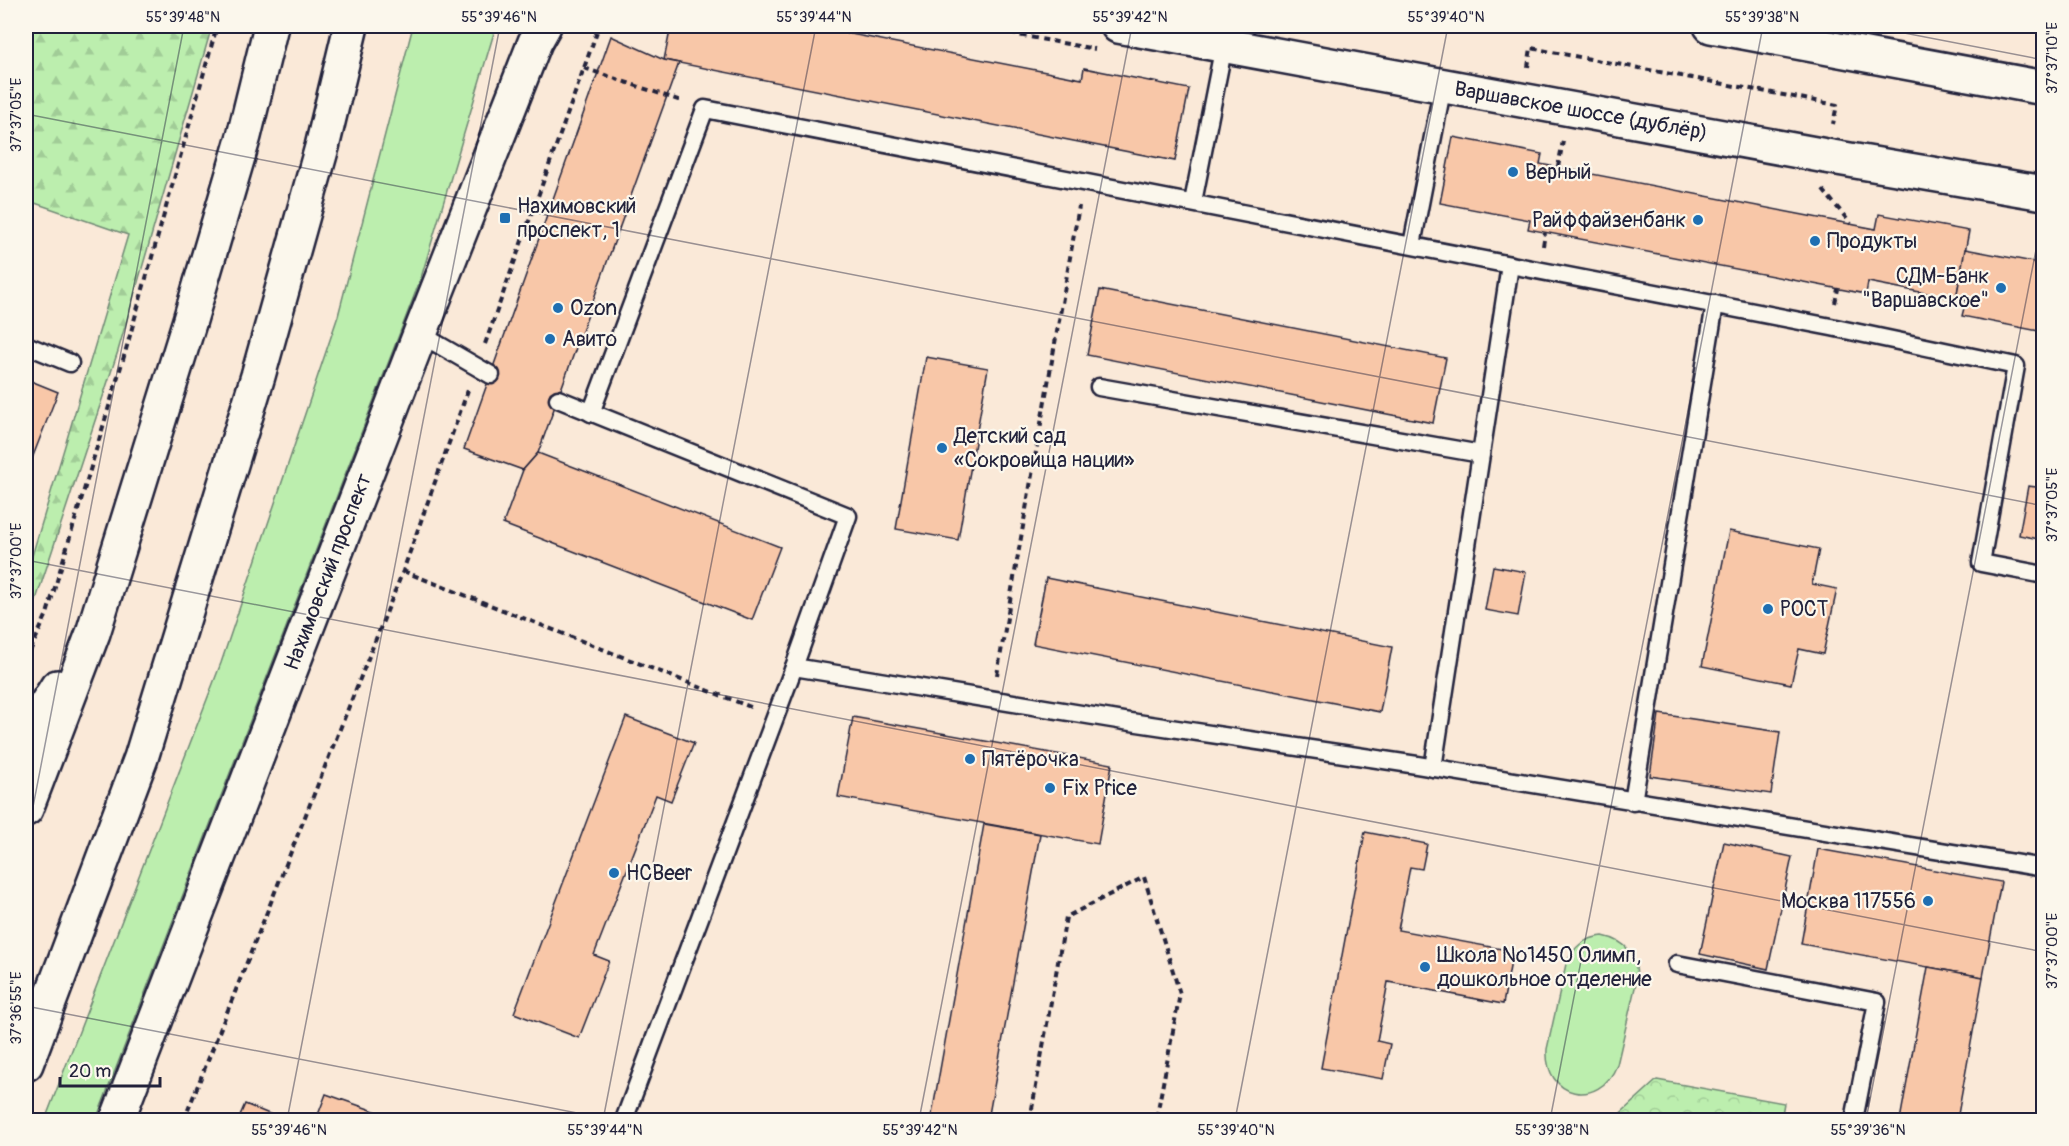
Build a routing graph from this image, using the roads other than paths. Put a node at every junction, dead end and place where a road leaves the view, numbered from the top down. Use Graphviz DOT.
graph roads {
  1 [pos="271,26"];
  2 [pos="351,26"];
  3 [pos="1118,26"];
  4 [pos="1711,26"];
  5 [pos="539,31"];
  6 [pos="1224,45"];
  7 [pos="1443,85"];
  8 [pos="2043,88"];
  9 [pos="2043,193"];
  10 [pos="1193,202"];
  11 [pos="1412,245"];
  12 [pos="1510,265"];
  13 [pos="1715,304"];
  14 [pos="420,333"];
  15 [pos="26,345"];
  16 [pos="70,363"];
  17 [pos="483,371"];
  18 [pos="1099,387"];
  19 [pos="558,399"];
  20 [pos="591,412"];
  21 [pos="1481,454"];
  22 [pos="2043,575"];
  23 [pos="93,633"];
  24 [pos="794,667"];
  25 [pos="26,736"];
  26 [pos="1433,768"];
  27 [pos="1633,802"];
  28 [pos="26,810"];
  29 [pos="2043,868"];
  30 [pos="1677,964"];
  31 [pos="26,1064"];
  32 [pos="117,1120"];
  33 [pos="624,1120"];
  34 [pos="1854,1120"];
  1 -- 23 [label="main road"];
  2 -- 31 [label="main road"];
  3 -- 6 [label="main road, Варшавское шоссе (дублёр)"];
  4 -- 8 [label="main road"];
  5 -- 14 [label="main road, Нахимовский проспект"];
  6 -- 7 [label="main road, Варшавское шоссе (дублёр)"];
  6 -- 10 [label="lane"];
  7 -- 9 [label="main road, Варшавское шоссе (дублёр)"];
  7 -- 11 [label="lane"];
  10 -- 11 [label="lane"];
  10 -- 20 [label="lane"];
  11 -- 12 [label="lane"];
  12 -- 13 [label="lane"];
  12 -- 21 [label="lane"];
  13 -- 22 [label="lane"];
  13 -- 27 [label="lane"];
  14 -- 17 [label="lane"];
  14 -- 32 [label="main road, Нахимовский проспект"];
  15 -- 16 [label="lane"];
  18 -- 21 [label="lane"];
  19 -- 20 [label="lane"];
  20 -- 24 [label="lane"];
  21 -- 26 [label="lane"];
  23 -- 25 [label="main road"];
  23 -- 28 [label="main road"];
  24 -- 26 [label="lane"];
  24 -- 33 [label="lane"];
  26 -- 27 [label="lane"];
  27 -- 29 [label="lane"];
  30 -- 34 [label="lane"];
}
